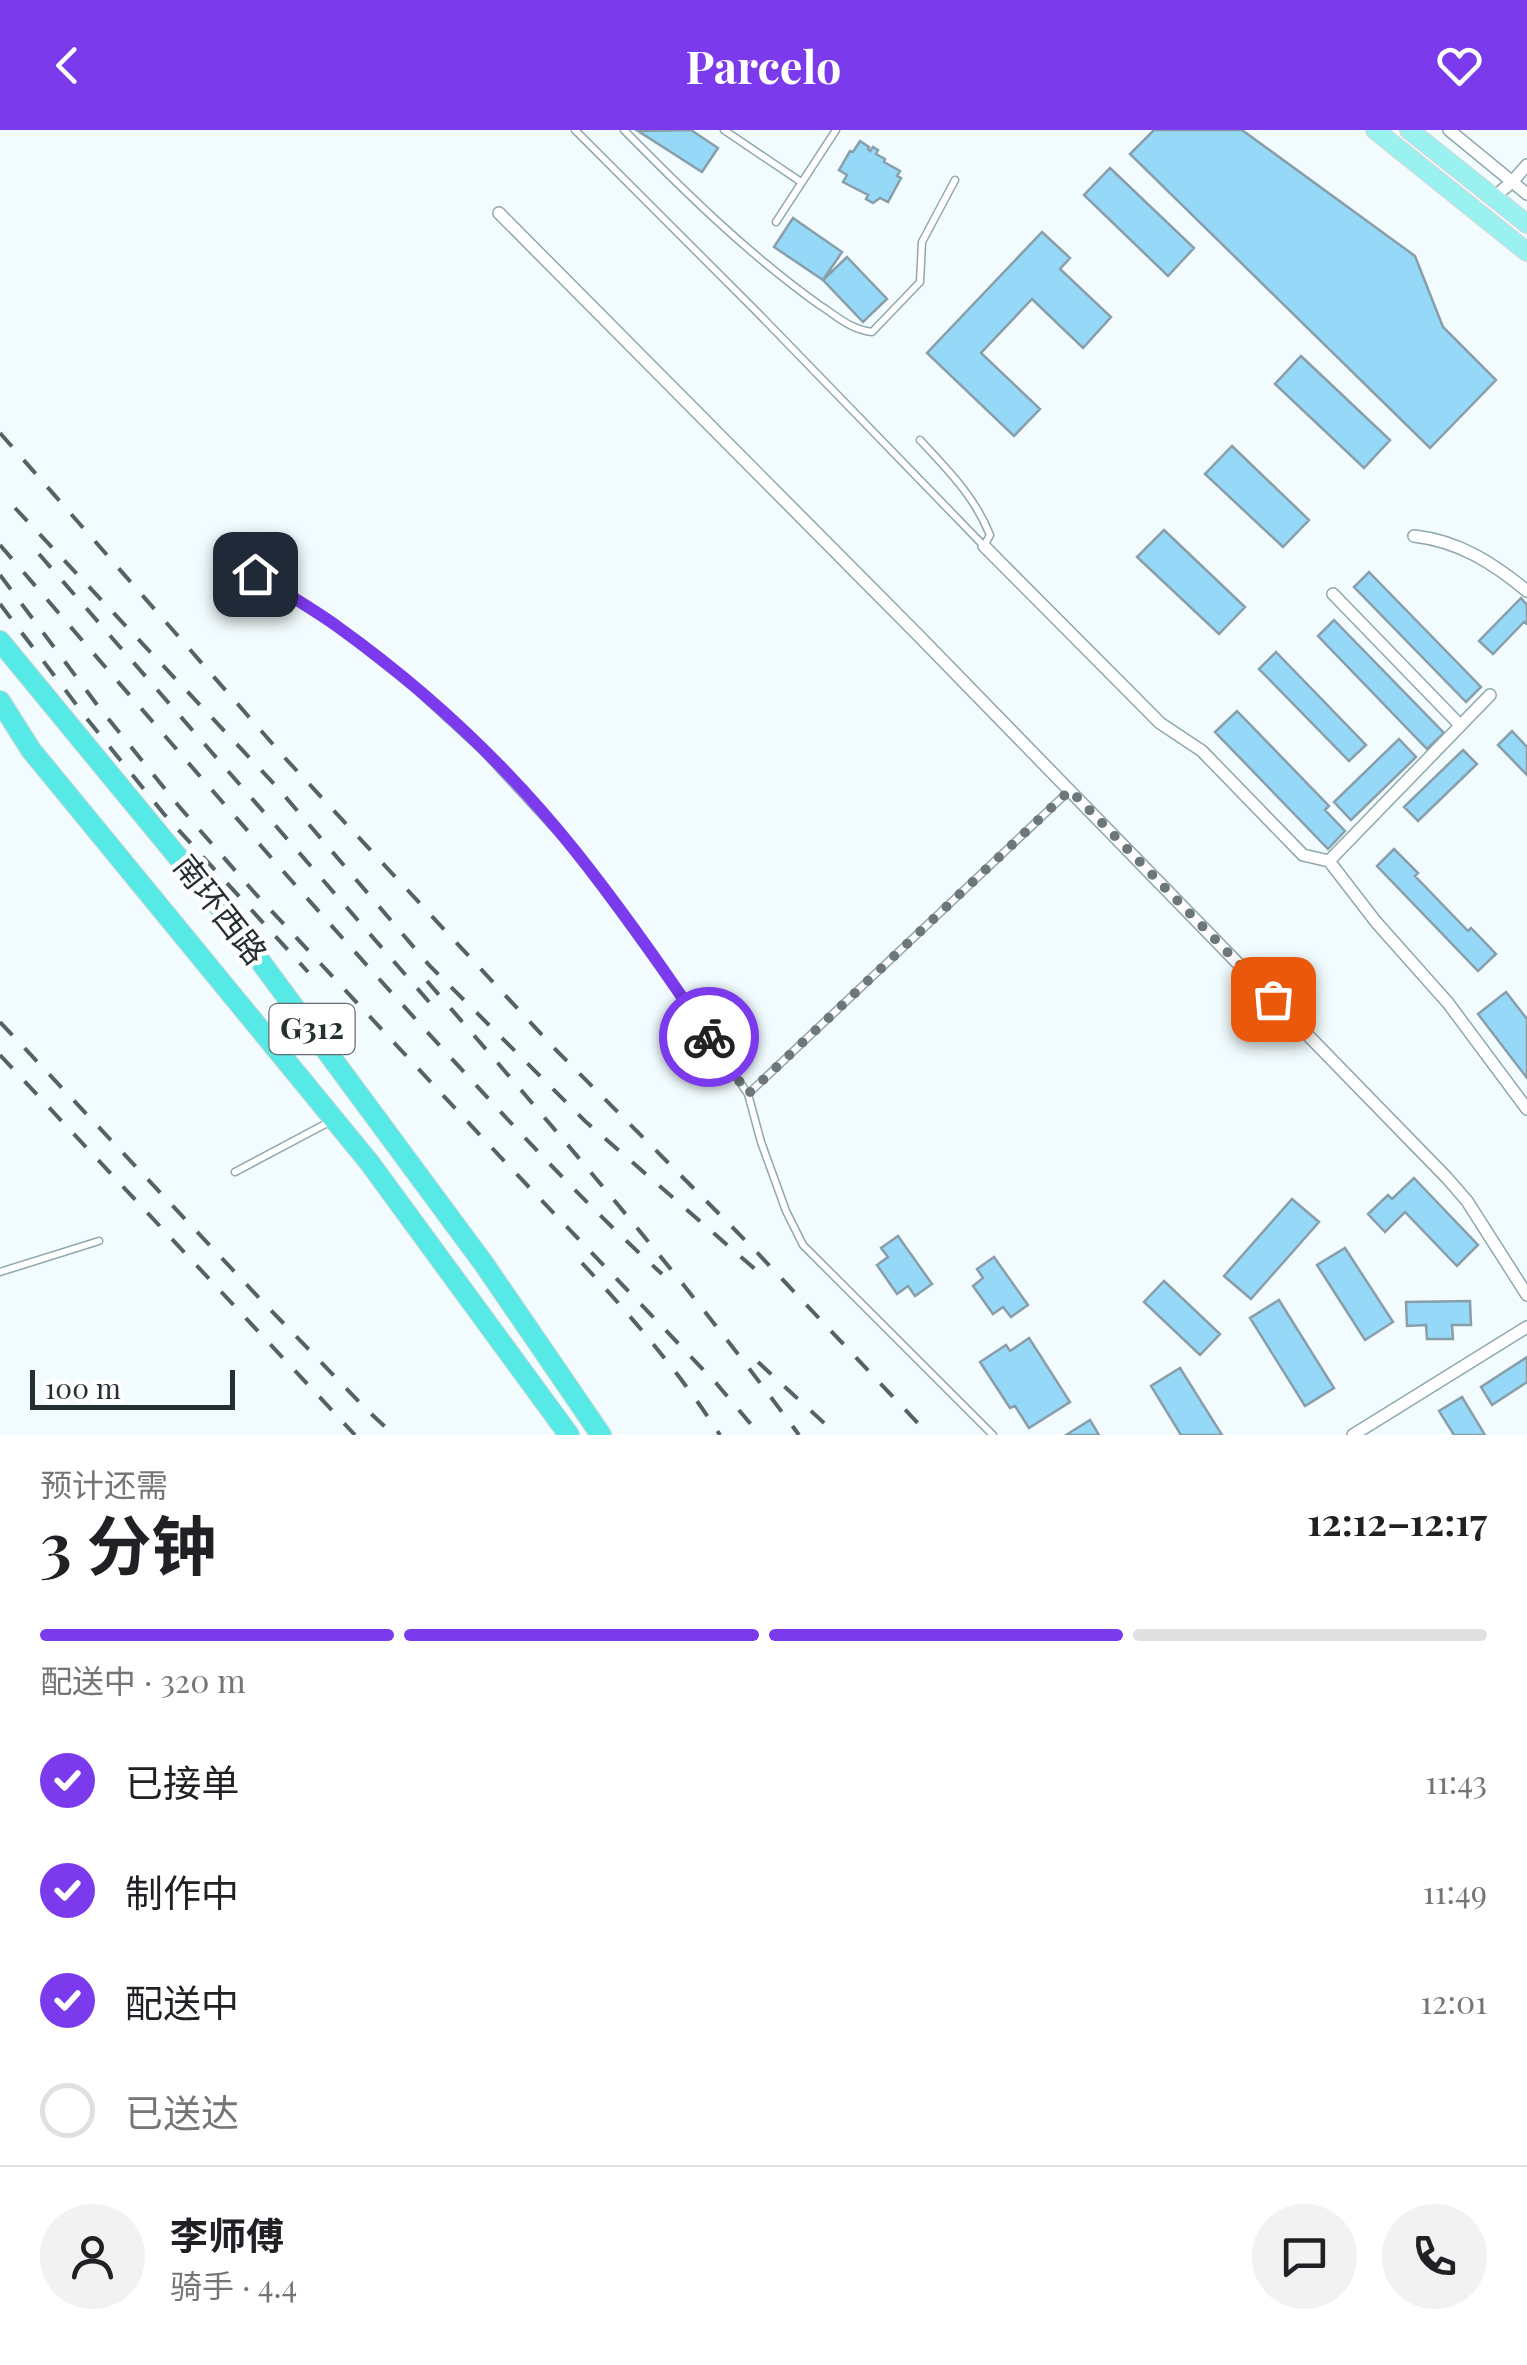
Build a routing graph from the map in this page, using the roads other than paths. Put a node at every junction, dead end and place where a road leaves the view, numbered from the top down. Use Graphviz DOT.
graph roads {
  1 [pos="575,130"];
  2 [pos="624,130"];
  3 [pos="724,130"];
  4 [pos="836,130"];
  5 [pos="1376,130"];
  6 [pos="1408,130"];
  7 [pos="1449,130"];
  8 [pos="1527,164"];
  9 [pos="955,180"];
  10 [pos="802,182"];
  11 [pos="1512,182"];
  12 [pos="1527,194"];
  13 [pos="1494,197"];
  14 [pos="499,213"];
  15 [pos="776,222"];
  16 [pos="1527,224"];
  17 [pos="1527,252"];
  18 [pos="920,440"];
  19 [pos="1414,536"];
  20 [pos="984,546"];
  21 [pos="255,574"];
  22 [pos="1527,591"];
  23 [pos="1333,594"];
  24 [pos="0,641"];
  25 [pos="1490,695"];
  26 [pos="0,701"];
  27 [pos="1460,725"];
  28 [pos="1070,790"];
  29 [pos="1328,861"];
  30 [pos="748,1094"];
  31 [pos="1527,1109"];
  32 [pos="334,1120"];
  33 [pos="235,1172"];
  34 [pos="99,1240"];
  35 [pos="0,1272"];
  36 [pos="1527,1295"];
  37 [pos="1527,1327"];
  38 [pos="569,1435"];
  39 [pos="600,1435"];
  40 [pos="993,1435"];
  41 [pos="1354,1435"];
  1 -- 20 [label="lane"];
  2 -- 9 [label="lane"];
  3 -- 10 [label="lane"];
  4 -- 10 [label="lane"];
  5 -- 17 [label="main road"];
  6 -- 13 [label="main road"];
  7 -- 11 [label="street"];
  8 -- 11 [label="street"];
  10 -- 15 [label="lane"];
  11 -- 12 [label="street"];
  11 -- 13 [label="street"];
  13 -- 16 [label="main road"];
  14 -- 28 [label="street"];
  18 -- 20 [label="lane"];
  19 -- 22 [label="street"];
  20 -- 29 [label="street"];
  21 -- 30 [label="lane"];
  23 -- 27 [label="street"];
  24 -- 39 [label="highway, 南环西路 / G312"];
  25 -- 27 [label="street"];
  26 -- 32 [label="highway, 南环西路 / G312"];
  27 -- 29 [label="street"];
  28 -- 30 [label="lane"];
  28 -- 36 [label="street"];
  29 -- 31 [label="street"];
  30 -- 40 [label="lane"];
  32 -- 33 [label="lane"];
  32 -- 38 [label="highway, 南环西路 / G312"];
  34 -- 35 [label="lane"];
  37 -- 41 [label="street"];
}
